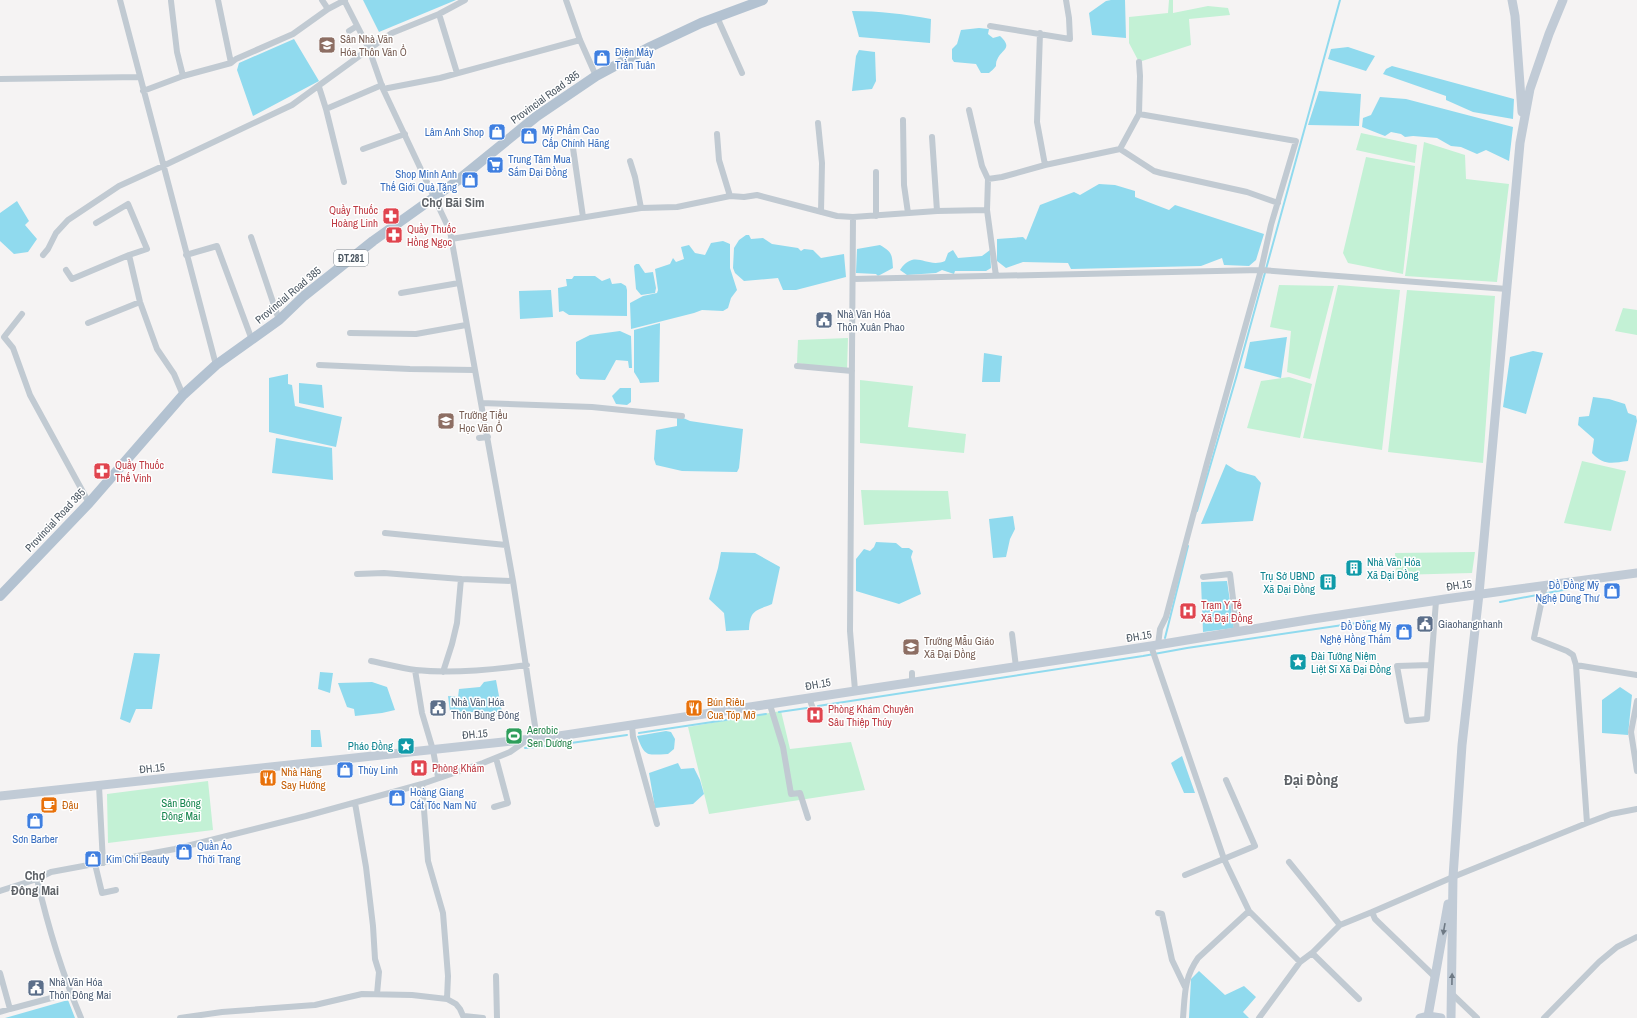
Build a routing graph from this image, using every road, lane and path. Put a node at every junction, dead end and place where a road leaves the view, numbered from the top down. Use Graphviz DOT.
graph roads {
  1 [pos="120,0"];
  2 [pos="218,0"];
  3 [pos="322,0"];
  4 [pos="344,0"];
  5 [pos="465,0"];
  6 [pos="566,0"];
  7 [pos="763,0"];
  8 [pos="1066,0"];
  9 [pos="1512,0"];
  10 [pos="1562,0"];
  11 [pos="171,1"];
  12 [pos="328,9"];
  13 [pos="439,14"];
  14 [pos="717,17"];
  15 [pos="357,26"];
  16 [pos="990,26"];
  17 [pos="349,31"];
  18 [pos="1040,33"];
  19 [pos="580,40"];
  20 [pos="369,49"];
  21 [pos="1139,62"];
  22 [pos="231,63"];
  23 [pos="742,72"];
  24 [pos="457,73"];
  25 [pos="183,76"];
  26 [pos="596,76"];
  27 [pos="140,77"];
  28 [pos="0,79"];
  29 [pos="319,87"];
  30 [pos="383,87"];
  31 [pos="143,91"];
  32 [pos="326,109"];
  33 [pos="969,110"];
  34 [pos="1139,114"];
  35 [pos="903,120"];
  36 [pos="818,123"];
  37 [pos="1523,124"];
  38 [pos="405,134"];
  39 [pos="717,134"];
  40 [pos="932,137"];
  41 [pos="573,148"];
  42 [pos="363,149"];
  43 [pos="1120,149"];
  44 [pos="630,161"];
  45 [pos="1045,165"];
  46 [pos="163,166"];
  47 [pos="876,172"];
  48 [pos="988,179"];
  49 [pos="344,182"];
  50 [pos="730,196"];
  51 [pos="435,197"];
  52 [pos="1278,202"];
  53 [pos="641,208"];
  54 [pos="987,210"];
  55 [pos="937,211"];
  56 [pos="822,212"];
  57 [pos="908,214"];
  58 [pos="876,216"];
  59 [pos="583,217"];
  60 [pos="853,217"];
  61 [pos="96,223"];
  62 [pos="251,237"];
  63 [pos="452,239"];
  64 [pos="43,255"];
  65 [pos="129,255"];
  66 [pos="186,255"];
  67 [pos="66,270"];
  68 [pos="1261,270"];
  69 [pos="996,276"];
  70 [pos="853,279"];
  71 [pos="459,283"];
  72 [pos="1507,288"];
  73 [pos="401,293"];
  74 [pos="140,302"];
  75 [pos="22,314"];
  76 [pos="279,320"];
  77 [pos="88,323"];
  78 [pos="466,325"];
  79 [pos="350,333"];
  80 [pos="4,337"];
  81 [pos="252,340"];
  82 [pos="0,344"];
  83 [pos="216,365"];
  84 [pos="320,365"];
  85 [pos="797,366"];
  86 [pos="474,370"];
  87 [pos="852,371"];
  88 [pos="183,396"];
  89 [pos="481,403"];
  90 [pos="682,416"];
  91 [pos="488,437"];
  92 [pos="479,438"];
  93 [pos="89,503"];
  94 [pos="385,533"];
  95 [pos="506,545"];
  96 [pos="1637,573"];
  97 [pos="357,574"];
  98 [pos="1203,577"];
  99 [pos="461,579"];
  100 [pos="513,581"];
  101 [pos="1545,585"];
  102 [pos="1479,594"];
  103 [pos="0,596"];
  104 [pos="1436,601"];
  105 [pos="1237,631"];
  106 [pos="1012,634"];
  107 [pos="1155,645"];
  108 [pos="371,661"];
  109 [pos="527,665"];
  110 [pos="1430,665"];
  111 [pos="1576,665"];
  112 [pos="1016,667"];
  113 [pos="415,670"];
  114 [pos="443,672"];
  115 [pos="912,673"];
  116 [pos="1637,675"];
  117 [pos="912,683"];
  118 [pos="855,690"];
  119 [pos="810,698"];
  120 [pos="1637,701"];
  121 [pos="770,705"];
  122 [pos="814,711"];
  123 [pos="632,725"];
  124 [pos="1634,732"];
  125 [pos="537,739"];
  126 [pos="527,740"];
  127 [pos="433,750"];
  128 [pos="496,758"];
  129 [pos="1637,771"];
  130 [pos="438,777"];
  131 [pos="1226,780"];
  132 [pos="422,784"];
  133 [pos="99,786"];
  134 [pos="0,796"];
  135 [pos="355,803"];
  136 [pos="494,807"];
  137 [pos="1637,809"];
  138 [pos="808,818"];
  139 [pos="1587,823"];
  140 [pos="658,824"];
  141 [pos="1224,859"];
  142 [pos="1289,862"];
  143 [pos="103,863"];
  144 [pos="95,864"];
  145 [pos="1185,875"];
  146 [pos="1453,877"];
  147 [pos="37,880"];
  148 [pos="116,890"];
  149 [pos="0,892"];
  150 [pos="1250,911"];
  151 [pos="1372,912"];
  152 [pos="1158,913"];
  153 [pos="1340,925"];
  154 [pos="1637,937"];
  155 [pos="1312,953"];
  156 [pos="1300,962"];
  157 [pos="0,973"];
  158 [pos="496,976"];
  159 [pos="1435,977"];
  160 [pos="1185,987"];
  161 [pos="70,993"];
  162 [pos="377,994"];
  163 [pos="1452,994"];
  164 [pos="447,999"];
  165 [pos="1359,1000"];
  166 [pos="10,1009"];
  167 [pos="0,1012"];
  168 [pos="202,1016"];
  169 [pos="464,1017"];
  170 [pos="1424,1017"];
  171 [pos="81,1018"];
  172 [pos="180,1018"];
  173 [pos="483,1018"];
  174 [pos="497,1018"];
  175 [pos="1183,1018"];
  176 [pos="1259,1018"];
  177 [pos="1441,1018"];
  178 [pos="1451,1018"];
  179 [pos="1477,1018"];
  180 [pos="1544,1018"];
  1 -- 27 [label="street"];
  2 -- 22 [label="street"];
  3 -- 12 [label="street"];
  4 -- 12 [label="street"];
  4 -- 15 [label="street"];
  5 -- 13 [label="street"];
  6 -- 19 [label="street"];
  7 -- 14 [label="main road, Provincial Road 385 / ĐT.281"];
  8 -- 18 [label="street"];
  9 -- 37 [label="main road"];
  10 -- 37 [label="main road"];
  11 -- 25 [label="street"];
  12 -- 22 [label="street"];
  13 -- 20 [label="street"];
  13 -- 24 [label="street"];
  14 -- 23 [label="street"];
  14 -- 26 [label="main road, Provincial Road 385 / ĐT.281"];
  15 -- 17 [label="street"];
  15 -- 20 [label="street"];
  16 -- 18 [label="street"];
  18 -- 45 [label="street"];
  19 -- 24 [label="street"];
  19 -- 26 [label="street"];
  20 -- 29 [label="street"];
  20 -- 30 [label="street"];
  21 -- 34 [label="street"];
  22 -- 25 [label="street"];
  24 -- 30 [label="street"];
  25 -- 31 [label="street"];
  26 -- 51 [label="main road, Provincial Road 385 / ĐT.281"];
  27 -- 28 [label="street"];
  27 -- 31 [label="street"];
  29 -- 32 [label="street"];
  29 -- 46 [label="street"];
  30 -- 32 [label="street"];
  30 -- 38 [label="street"];
  31 -- 46 [label="street"];
  32 -- 49 [label="street"];
  33 -- 48 [label="street"];
  34 -- 43 [label="street"];
  34 -- 52 [label="street"];
  35 -- 57 [label="street"];
  36 -- 56 [label="street"];
  37 -- 72 [label="main road"];
  38 -- 42 [label="street"];
  38 -- 51 [label="street"];
  39 -- 50 [label="street"];
  40 -- 55 [label="street"];
  41 -- 59 [label="street"];
  43 -- 45 [label="street"];
  43 -- 52 [label="street"];
  44 -- 53 [label="street"];
  45 -- 48 [label="street"];
  46 -- 64 [label="street"];
  46 -- 66 [label="street"];
  47 -- 58 [label="street"];
  48 -- 54 [label="street"];
  50 -- 53 [label="street"];
  50 -- 56 [label="street"];
  51 -- 63 [label="street"];
  51 -- 76 [label="main road, Provincial Road 385 / ĐT.281"];
  52 -- 68 [label="street"];
  53 -- 59 [label="street"];
  54 -- 55 [label="street"];
  54 -- 69 [label="street"];
  55 -- 57 [label="street"];
  56 -- 60 [label="street"];
  57 -- 58 [label="street"];
  58 -- 60 [label="street"];
  59 -- 63 [label="street"];
  60 -- 70 [label="street"];
  61 -- 65 [label="street"];
  62 -- 76 [label="street"];
  63 -- 71 [label="street"];
  65 -- 67 [label="street"];
  65 -- 74 [label="street"];
  66 -- 81 [label="street"];
  66 -- 83 [label="street"];
  68 -- 69 [label="street"];
  68 -- 72 [label="street"];
  68 -- 107 [label="street"];
  69 -- 70 [label="street"];
  70 -- 87 [label="street"];
  71 -- 73 [label="street"];
  71 -- 78 [label="street"];
  72 -- 102 [label="main road"];
  74 -- 77 [label="street"];
  74 -- 88 [label="street"];
  75 -- 80 [label="street"];
  76 -- 81 [label="main road, Provincial Road 385 / ĐT.281"];
  78 -- 79 [label="street"];
  78 -- 86 [label="street"];
  80 -- 82 [label="street"];
  80 -- 93 [label="street"];
  81 -- 83 [label="main road, Provincial Road 385 / ĐT.281"];
  83 -- 88 [label="main road, Provincial Road 385 / ĐT.281"];
  84 -- 86 [label="street"];
  85 -- 87 [label="street"];
  86 -- 89 [label="street"];
  87 -- 118 [label="street"];
  88 -- 93 [label="main road, Provincial Road 385 / ĐT.281"];
  89 -- 90 [label="street"];
  89 -- 91 [label="street"];
  91 -- 92 [label="street"];
  91 -- 95 [label="street"];
  93 -- 103 [label="main road, Provincial Road 385 / ĐT.281"];
  94 -- 95 [label="street"];
  95 -- 100 [label="street"];
  96 -- 101 [label="main road, ĐH.15 / ĐH.15"];
  97 -- 99 [label="street"];
  98 -- 105 [label="street"];
  99 -- 100 [label="street"];
  99 -- 114 [label="street"];
  100 -- 109 [label="street"];
  101 -- 102 [label="main road, ĐH.15 / ĐH.15"];
  101 -- 111 [label="street"];
  102 -- 104 [label="main road, ĐH.15 / ĐH.15"];
  102 -- 146 [label="main road"];
  104 -- 105 [label="main road, ĐH.15 / ĐH.15"];
  104 -- 110 [label="street"];
  105 -- 107 [label="main road, ĐH.15 / ĐH.15"];
  106 -- 112 [label="street"];
  107 -- 112 [label="main road, ĐH.15 / ĐH.15"];
  107 -- 141 [label="street"];
  108 -- 113 [label="street"];
  109 -- 114 [label="street"];
  109 -- 125 [label="street"];
  110 -- 110 [label="street"];
  111 -- 116 [label="street"];
  111 -- 139 [label="street"];
  112 -- 117 [label="main road, ĐH.15 / ĐH.15"];
  113 -- 114 [label="street"];
  113 -- 127 [label="street"];
  115 -- 117 [label="street"];
  117 -- 118 [label="main road, ĐH.15 / ĐH.15"];
  118 -- 119 [label="main road, ĐH.15 / ĐH.15"];
  119 -- 121 [label="main road, ĐH.15 / ĐH.15"];
  119 -- 122 [label="street"];
  120 -- 124 [label="street"];
  121 -- 123 [label="main road, ĐH.15 / ĐH.15"];
  121 -- 138 [label="street"];
  123 -- 125 [label="main road, ĐH.15 / ĐH.15"];
  123 -- 140 [label="street"];
  124 -- 129 [label="street"];
  125 -- 126 [label="main road, ĐH.15 / ĐH.15"];
  126 -- 127 [label="main road, ĐH.15 / ĐH.15"];
  126 -- 128 [label="street"];
  127 -- 130 [label="street"];
  127 -- 133 [label="main road, ĐH.15 / ĐH.15"];
  128 -- 130 [label="street"];
  128 -- 136 [label="street"];
  130 -- 132 [label="street"];
  131 -- 141 [label="street"];
  132 -- 135 [label="street"];
  132 -- 164 [label="street"];
  133 -- 134 [label="main road, ĐH.15 / ĐH.15"];
  133 -- 143 [label="street"];
  135 -- 143 [label="street"];
  135 -- 162 [label="street"];
  137 -- 139 [label="street"];
  139 -- 146 [label="street"];
  141 -- 145 [label="street"];
  141 -- 150 [label="street"];
  142 -- 153 [label="street"];
  143 -- 144 [label="street"];
  144 -- 147 [label="street"];
  144 -- 148 [label="street"];
  146 -- 151 [label="street"];
  146 -- 159 [label="main road, one-way"];
  163 -- 146 [label="main road, one-way"];
  147 -- 149 [label="street"];
  147 -- 161 [label="street"];
  150 -- 156 [label="street"];
  150 -- 160 [label="street"];
  151 -- 153 [label="street"];
  151 -- 159 [label="street"];
  152 -- 160 [label="street"];
  153 -- 155 [label="street"];
  154 -- 180 [label="street"];
  155 -- 156 [label="street"];
  155 -- 165 [label="street"];
  156 -- 176 [label="street"];
  157 -- 166 [label="street"];
  158 -- 174 [label="street"];
  159 -- 170 [label="main road"];
  160 -- 175 [label="street"];
  161 -- 166 [label="street"];
  161 -- 171 [label="street"];
  162 -- 164 [label="street"];
  162 -- 168 [label="street"];
  163 -- 178 [label="main road"];
  163 -- 179 [label="street"];
  164 -- 169 [label="street"];
  166 -- 167 [label="street"];
  168 -- 172 [label="street"];
  169 -- 173 [label="street"];
  170 -- 177 [label="main road"];
}
